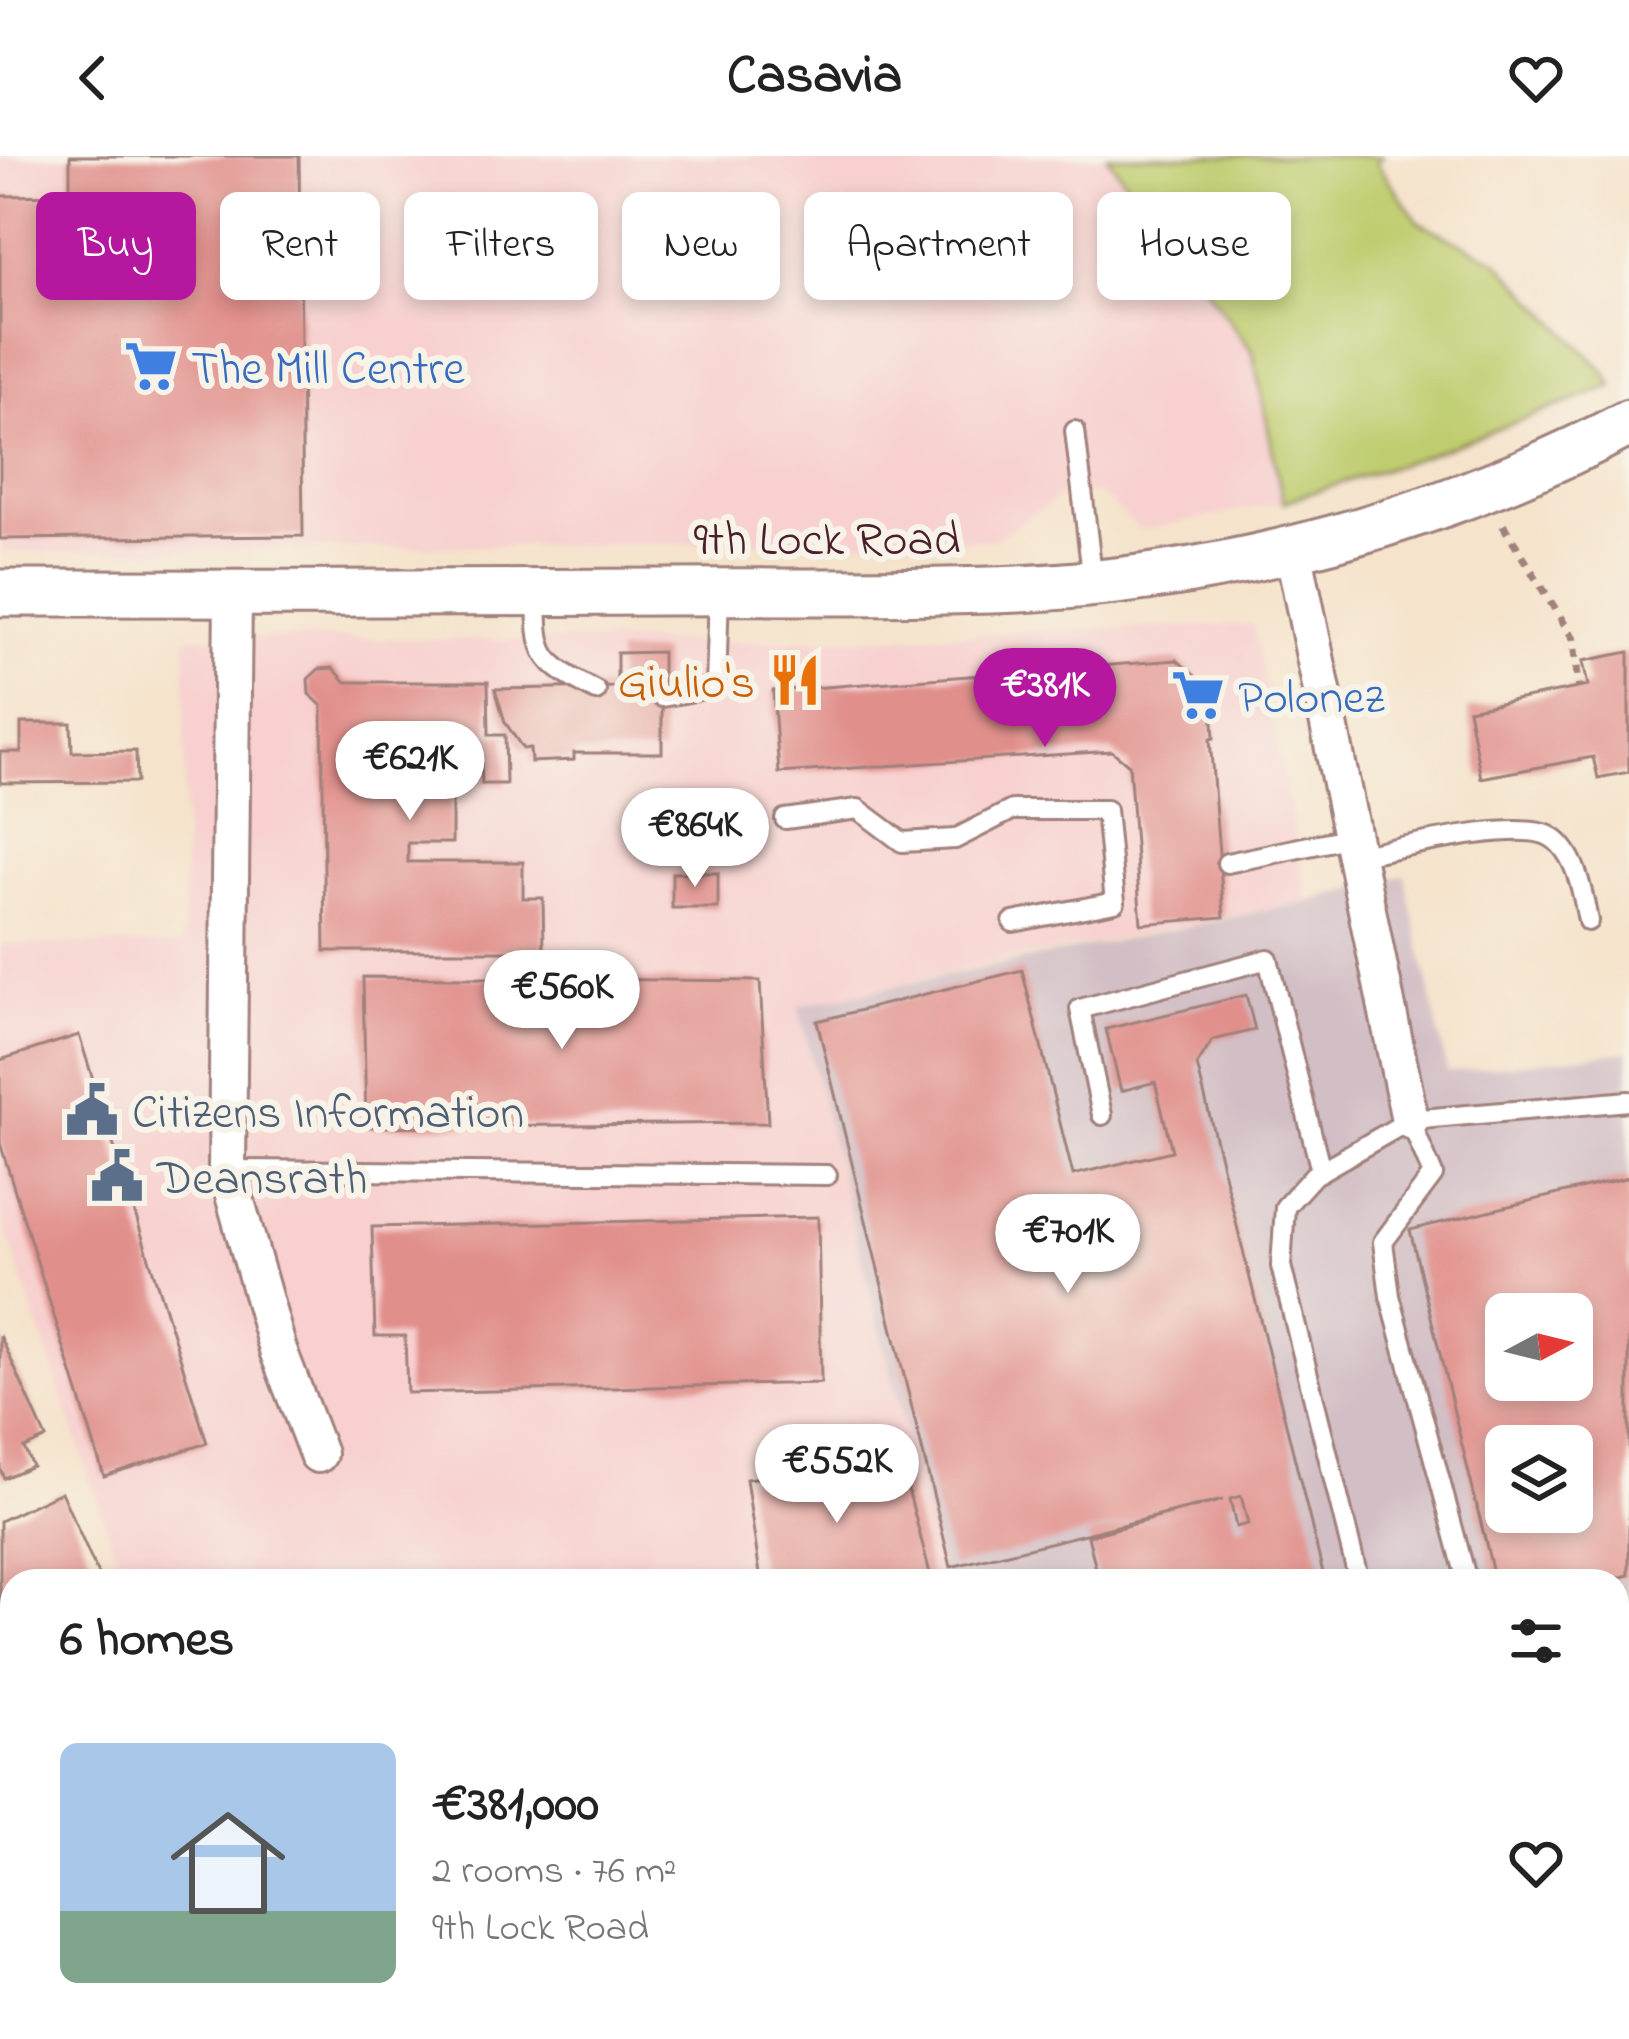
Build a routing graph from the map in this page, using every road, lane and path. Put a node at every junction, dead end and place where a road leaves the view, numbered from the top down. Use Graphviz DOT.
graph roads {
  1 [pos="1629,423"];
  2 [pos="1075,431"];
  3 [pos="1503,525"];
  4 [pos="1293,549"];
  5 [pos="1093,583"];
  6 [pos="719,591"];
  7 [pos="0,593"];
  8 [pos="233,593"];
  9 [pos="537,593"];
  10 [pos="1579,688"];
  11 [pos="596,692"];
  12 [pos="662,697"];
  13 [pos="785,819"];
  14 [pos="1354,846"];
  15 [pos="1227,863"];
  16 [pos="1588,921"];
  17 [pos="1012,922"];
  18 [pos="1629,1101"];
  19 [pos="1102,1115"];
  20 [pos="1410,1120"];
  21 [pos="227,1170"];
  22 [pos="1321,1172"];
  23 [pos="827,1175"];
  24 [pos="318,1454"];
  25 [pos="1356,1569"];
  26 [pos="1464,1569"];
  1 -- 4 [label="street, 9th Lock Road"];
  2 -- 5 [label="lane"];
  3 -- 10 [label="path"];
  4 -- 5 [label="street, 9th Lock Road"];
  4 -- 14 [label="street"];
  5 -- 6 [label="street, 9th Lock Road"];
  6 -- 9 [label="street, 9th Lock Road"];
  6 -- 12 [label="lane"];
  7 -- 8 [label="street, 9th Lock Road"];
  8 -- 9 [label="street, 9th Lock Road"];
  8 -- 21 [label="street"];
  9 -- 11 [label="lane"];
  13 -- 17 [label="lane"];
  14 -- 15 [label="lane"];
  14 -- 16 [label="lane"];
  14 -- 20 [label="street"];
  18 -- 20 [label="lane"];
  19 -- 22 [label="lane"];
  20 -- 22 [label="lane"];
  20 -- 26 [label="lane"];
  21 -- 23 [label="lane"];
  21 -- 24 [label="street"];
  22 -- 25 [label="lane"];
}
